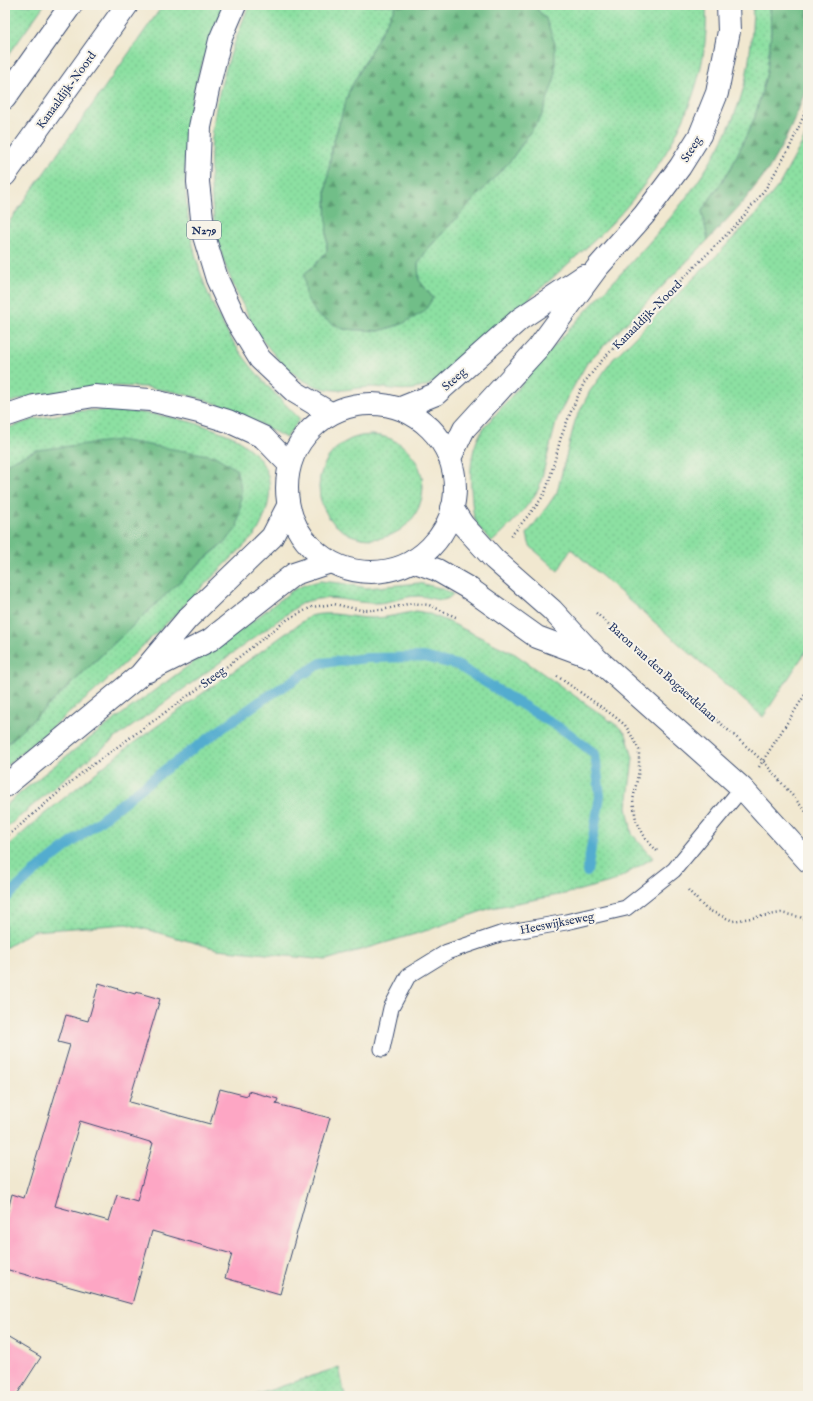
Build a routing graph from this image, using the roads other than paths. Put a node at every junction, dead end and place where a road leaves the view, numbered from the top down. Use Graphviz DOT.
graph roads {
  1 [pos="71,5"];
  2 [pos="128,5"];
  3 [pos="235,5"];
  4 [pos="728,5"];
  5 [pos="5,98"];
  6 [pos="5,175"];
  7 [pos="597,268"];
  8 [pos="401,408"];
  9 [pos="330,413"];
  10 [pos="5,416"];
  11 [pos="450,458"];
  12 [pos="289,464"];
  13 [pos="288,506"];
  14 [pos="452,508"];
  15 [pos="413,561"];
  16 [pos="330,562"];
  17 [pos="597,659"];
  18 [pos="140,675"];
  19 [pos="5,786"];
  20 [pos="742,788"];
  21 [pos="808,861"];
  22 [pos="382,1049"];
  1 -- 5 [label="main road"];
  2 -- 6 [label="main road, Kanaaldijk-Noord"];
  3 -- 9 [label="main road, N279"];
  4 -- 7 [label="main road, Steeg"];
  7 -- 8 [label="main road, Steeg"];
  7 -- 11 [label="main road, Steeg"];
  8 -- 9 [label="main road"];
  8 -- 11 [label="main road"];
  9 -- 12 [label="main road"];
  10 -- 12 [label="main road"];
  11 -- 14 [label="main road"];
  12 -- 13 [label="main road"];
  13 -- 16 [label="main road"];
  13 -- 18 [label="main road"];
  14 -- 15 [label="main road"];
  14 -- 17 [label="main road"];
  15 -- 16 [label="main road"];
  15 -- 17 [label="main road"];
  16 -- 18 [label="main road"];
  17 -- 20 [label="main road"];
  18 -- 19 [label="main road"];
  20 -- 21 [label="main road"];
  20 -- 22 [label="lane, Heeswijkseweg"];
}
